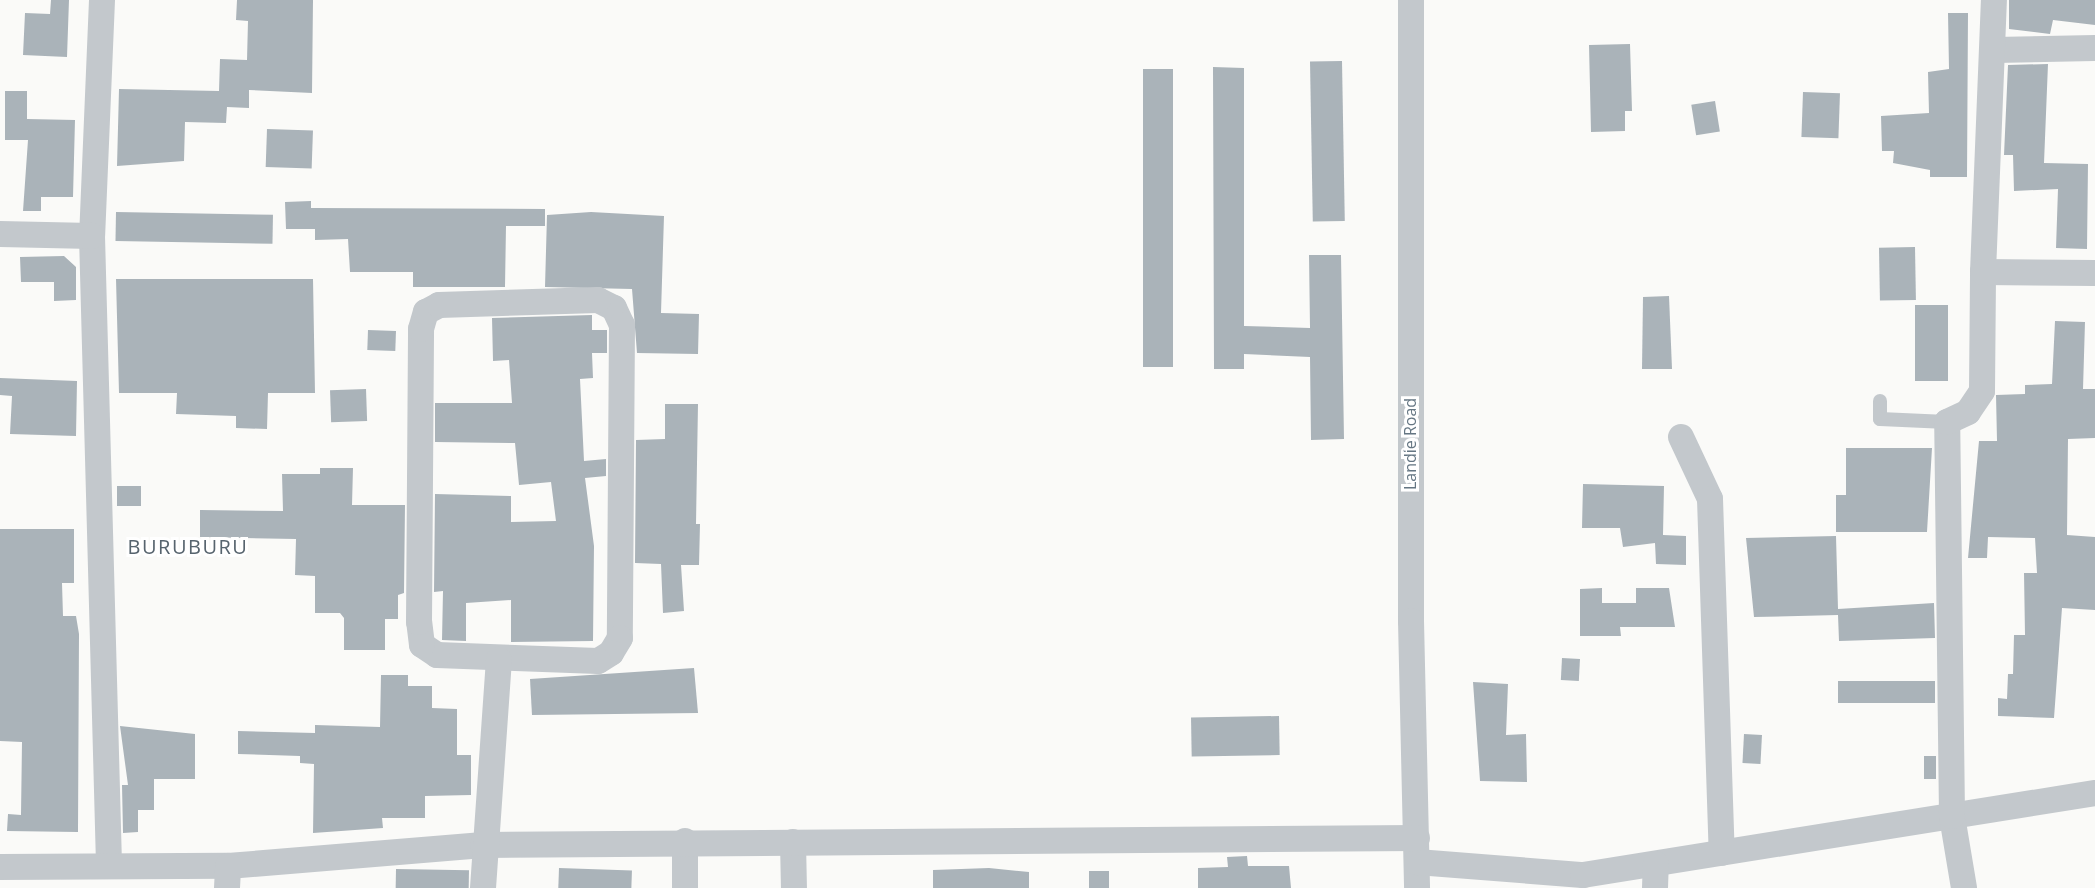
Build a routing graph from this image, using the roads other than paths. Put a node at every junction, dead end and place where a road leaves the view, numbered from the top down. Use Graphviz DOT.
graph roads {
  1 [pos="102,0"];
  2 [pos="1411,0"];
  3 [pos="1994,0"];
  4 [pos="2095,48"];
  5 [pos="1994,50"];
  6 [pos="0,234"];
  7 [pos="92,236"];
  8 [pos="1983,272"];
  9 [pos="2095,273"];
  10 [pos="1880,401"];
  11 [pos="1947,422"];
  12 [pos="1681,438"];
  13 [pos="499,660"];
  14 [pos="2095,793"];
  15 [pos="1952,816"];
  16 [pos="685,841"];
  17 [pos="793,842"];
  18 [pos="483,845"];
  19 [pos="1417,850"];
  20 [pos="1722,854"];
  21 [pos="109,865"];
  22 [pos="0,867"];
  23 [pos="1655,876"];
  24 [pos="227,877"];
  25 [pos="483,888"];
  26 [pos="685,888"];
  27 [pos="794,888"];
  28 [pos="1417,888"];
  29 [pos="1964,888"];
  1 -- 7 [label="street"];
  2 -- 19 [label="street, Landie Road"];
  3 -- 5 [label="street"];
  4 -- 5 [label="street"];
  5 -- 8 [label="street"];
  6 -- 7 [label="street"];
  7 -- 21 [label="street"];
  8 -- 9 [label="street"];
  8 -- 11 [label="street"];
  10 -- 11 [label="lane"];
  11 -- 15 [label="street"];
  12 -- 20 [label="street"];
  13 -- 13 [label="street"];
  13 -- 18 [label="street"];
  14 -- 15 [label="street"];
  15 -- 20 [label="street"];
  15 -- 29 [label="street"];
  16 -- 17 [label="street"];
  16 -- 18 [label="street"];
  16 -- 26 [label="street"];
  17 -- 19 [label="street"];
  17 -- 27 [label="street"];
  18 -- 24 [label="street"];
  18 -- 25 [label="street"];
  19 -- 23 [label="street"];
  19 -- 28 [label="street, Landie Road"];
  20 -- 23 [label="street"];
  21 -- 22 [label="street"];
  21 -- 24 [label="street"];
}
